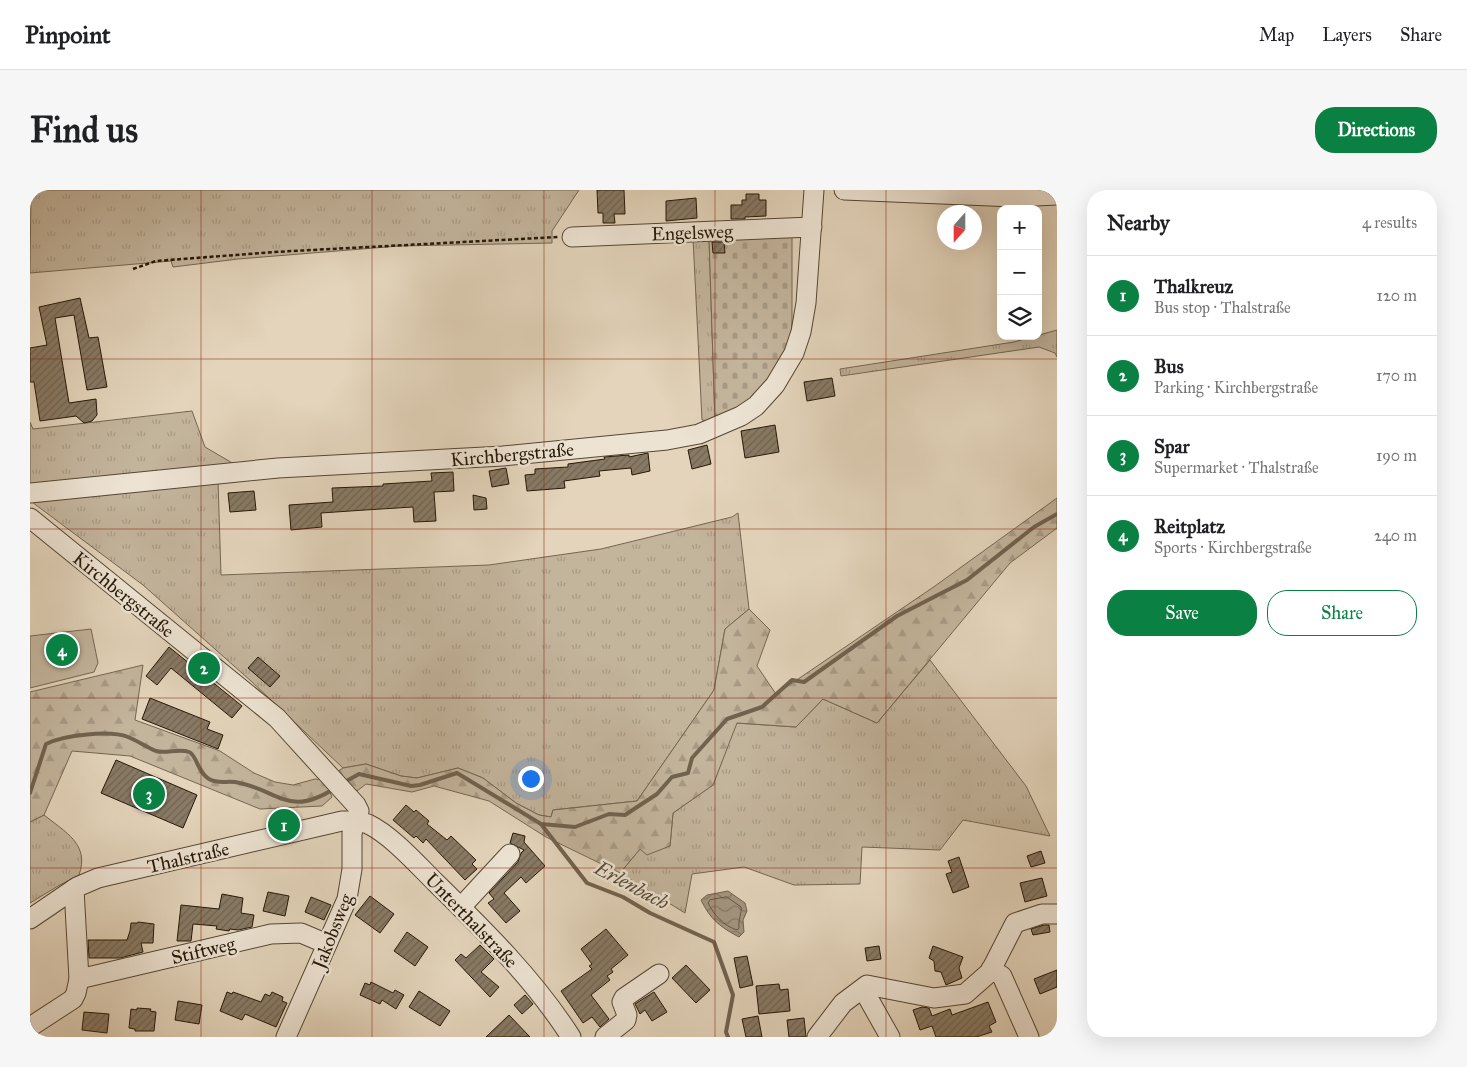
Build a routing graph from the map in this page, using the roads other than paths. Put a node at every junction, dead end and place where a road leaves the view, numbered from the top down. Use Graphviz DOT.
graph roads {
  1 [pos="814,190"];
  2 [pos="844,190"];
  3 [pos="1057,195"];
  4 [pos="812,227"];
  5 [pos="572,236"];
  6 [pos="30,493"];
  7 [pos="30,518"];
  8 [pos="357,820"];
  9 [pos="510,854"];
  10 [pos="74,890"];
  11 [pos="461,907"];
  12 [pos="1057,914"];
  13 [pos="30,919"];
  14 [pos="327,944"];
  15 [pos="991,969"];
  16 [pos="659,974"];
  17 [pos="78,979"];
  18 [pos="863,989"];
  19 [pos="30,1027"];
  20 [pos="286,1037"];
  21 [pos="571,1037"];
  22 [pos="604,1037"];
  23 [pos="817,1037"];
  24 [pos="890,1037"];
  25 [pos="1029,1037"];
  1 -- 4 [label="street, Kirchbergstraße"];
  2 -- 3 [label="street"];
  4 -- 5 [label="street, Engelsweg"];
  4 -- 6 [label="street, Kirchbergstraße"];
  7 -- 8 [label="street, Kirchbergstraße"];
  8 -- 10 [label="street, Thalstraße"];
  8 -- 11 [label="street, Unterthalstraße"];
  8 -- 14 [label="street, Jakobsweg"];
  9 -- 11 [label="street"];
  10 -- 13 [label="street, Thalstraße"];
  10 -- 17 [label="street"];
  11 -- 21 [label="street, Unterthalstraße"];
  12 -- 15 [label="street"];
  14 -- 17 [label="street, Stiftweg"];
  14 -- 20 [label="street, Jakobsweg"];
  15 -- 18 [label="street"];
  15 -- 25 [label="street"];
  16 -- 22 [label="street"];
  17 -- 19 [label="street"];
  18 -- 23 [label="street"];
  18 -- 24 [label="street"];
}
